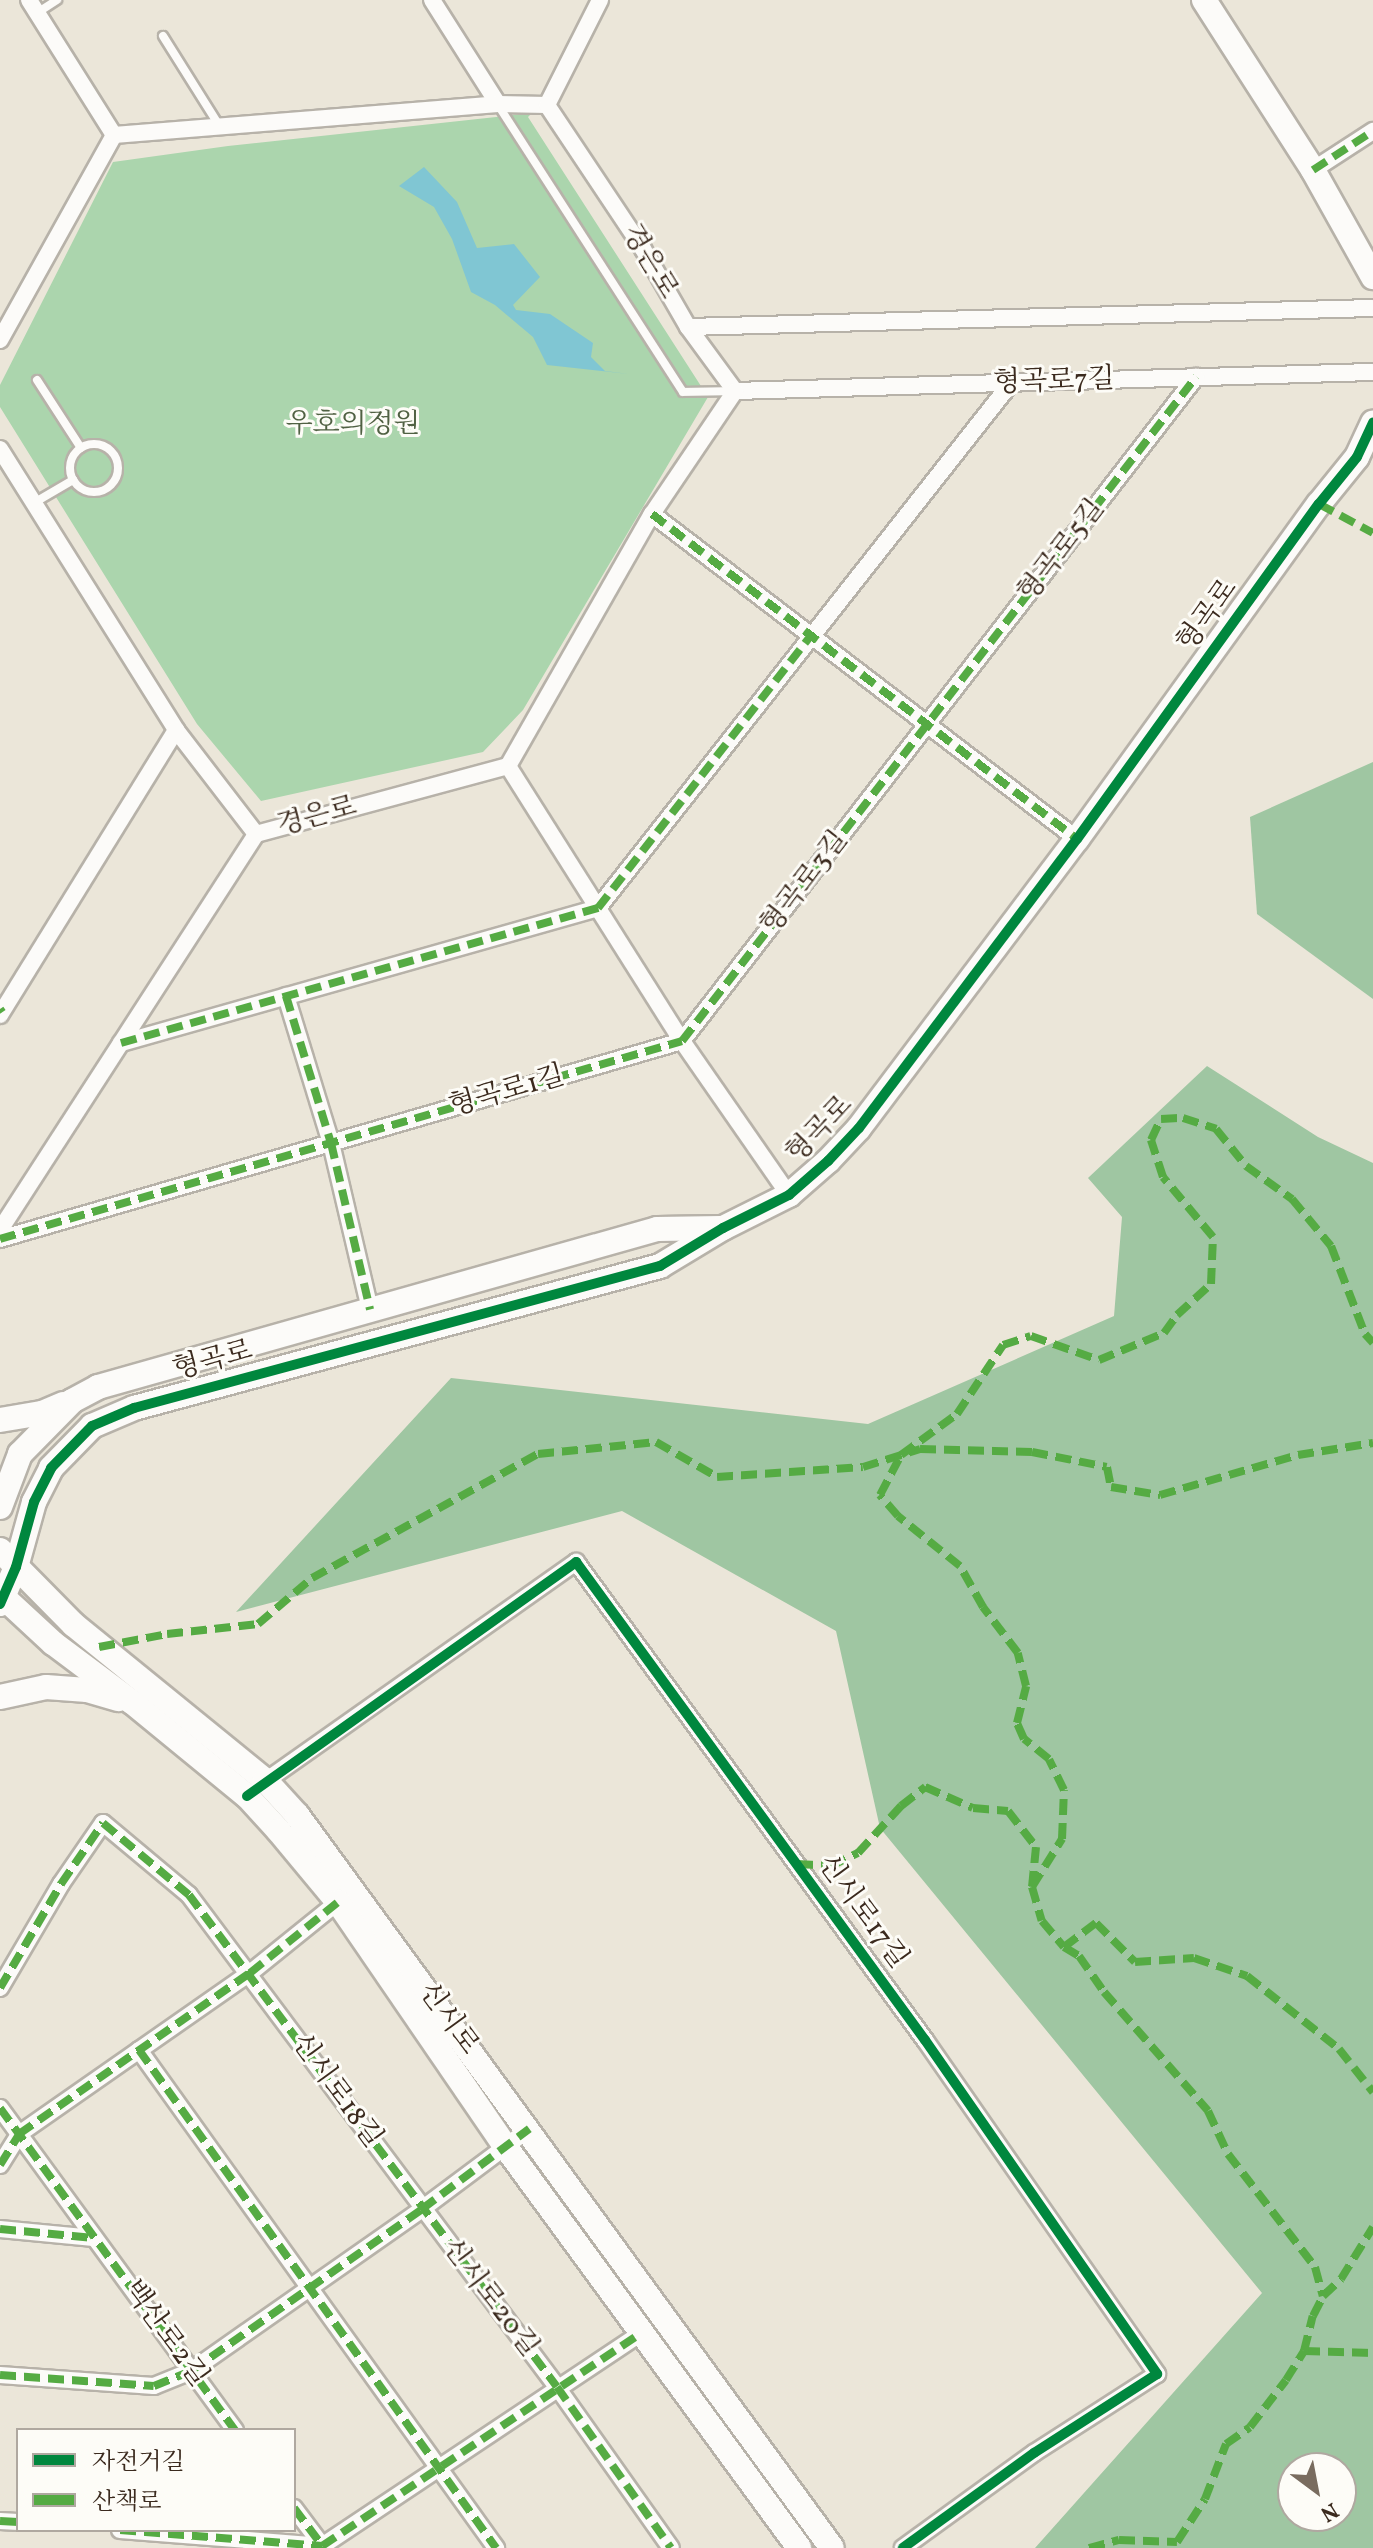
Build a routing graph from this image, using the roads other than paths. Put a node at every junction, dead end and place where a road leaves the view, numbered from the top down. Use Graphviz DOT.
graph roads {
  1 [pos="57,0"];
  2 [pos="432,0"];
  3 [pos="600,0"];
  4 [pos="1204,0"];
  5 [pos="33,6"];
  6 [pos="163,36"];
  7 [pos="498,104"];
  8 [pos="547,105"];
  9 [pos="220,127"];
  10 [pos="1373,131"];
  11 [pos="114,135"];
  12 [pos="1313,170"];
  13 [pos="1373,277"];
  14 [pos="1373,308"];
  15 [pos="688,327"];
  16 [pos="0,340"];
  17 [pos="1373,372"];
  18 [pos="1196,377"];
  19 [pos="37,380"];
  20 [pos="1011,383"];
  21 [pos="735,391"];
  22 [pos="1373,422"];
  23 [pos="81,448"];
  24 [pos="0,449"];
  25 [pos="73,480"];
  26 [pos="32,504"];
  27 [pos="652,514"];
  28 [pos="811,635"];
  29 [pos="928,725"];
  30 [pos="176,730"];
  31 [pos="508,766"];
  32 [pos="256,834"];
  33 [pos="1077,839"];
  34 [pos="598,908"];
  35 [pos="286,996"];
  36 [pos="1,1012"];
  37 [pos="682,1041"];
  38 [pos="121,1043"];
  39 [pos="331,1143"];
  40 [pos="789,1195"];
  41 [pos="723,1228"];
  42 [pos="0,1230"];
  43 [pos="0,1239"];
  44 [pos="370,1309"];
  45 [pos="72,1401"];
  46 [pos="0,1420"];
  47 [pos="0,1507"];
  48 [pos="8,1558"];
  49 [pos="1,1598"];
  50 [pos="0,1697"];
  51 [pos="132,1702"];
  52 [pos="256,1788"];
  53 [pos="338,1902"];
  54 [pos="250,1973"];
  55 [pos="0,1988"];
  56 [pos="139,2050"];
  57 [pos="0,2108"];
  58 [pos="529,2129"];
  59 [pos="19,2134"];
  60 [pos="505,2146"];
  61 [pos="0,2165"];
  62 [pos="422,2209"];
  63 [pos="0,2229"];
  64 [pos="94,2238"];
  65 [pos="311,2286"];
  66 [pos="641,2333"];
  67 [pos="191,2371"];
  68 [pos="0,2375"];
  69 [pos="557,2387"];
  70 [pos="234,2428"];
  71 [pos="440,2469"];
  72 [pos="296,2511"];
  73 [pos="144,2532"];
  74 [pos="323,2547"];
  75 [pos="496,2548"];
  76 [pos="671,2548"];
  77 [pos="799,2548"];
  78 [pos="832,2548"];
  79 [pos="903,2548"];
  1 -- 5 [label="lane"];
  2 -- 7 [label="street"];
  3 -- 8 [label="street"];
  4 -- 12 [label="street"];
  5 -- 11 [label="street"];
  6 -- 9 [label="lane"];
  7 -- 8 [label="street"];
  7 -- 9 [label="street"];
  7 -- 21 [label="lane"];
  8 -- 15 [label="street, 경은로"];
  9 -- 11 [label="street"];
  10 -- 12 [label="street"];
  11 -- 16 [label="street"];
  12 -- 13 [label="street"];
  14 -- 15 [label="street"];
  15 -- 21 [label="street, 경은로"];
  17 -- 18 [label="street, 형곡로7길"];
  18 -- 20 [label="street, 형곡로7길"];
  18 -- 29 [label="street, 형곡로5길"];
  19 -- 23 [label="lane"];
  20 -- 21 [label="street, 형곡로7길"];
  20 -- 28 [label="street"];
  21 -- 27 [label="street"];
  22 -- 33 [label="street, 형곡로"];
  23 -- 25 [label="lane"];
  23 -- 25 [label="lane"];
  24 -- 26 [label="street, 경은로"];
  25 -- 26 [label="lane"];
  26 -- 30 [label="street, 경은로"];
  27 -- 28 [label="street"];
  27 -- 31 [label="street"];
  28 -- 29 [label="street"];
  28 -- 34 [label="street"];
  29 -- 33 [label="street"];
  29 -- 37 [label="street, 형곡로3길"];
  30 -- 32 [label="street, 경은로"];
  30 -- 36 [label="street"];
  31 -- 32 [label="street, 경은로"];
  31 -- 34 [label="street"];
  32 -- 38 [label="street, 경은로"];
  33 -- 40 [label="street, 형곡로"];
  34 -- 35 [label="street"];
  34 -- 37 [label="street"];
  35 -- 38 [label="street"];
  35 -- 39 [label="street"];
  37 -- 39 [label="street, 형곡로1길"];
  37 -- 40 [label="street"];
  38 -- 42 [label="street, 경은로"];
  39 -- 43 [label="street"];
  39 -- 44 [label="street"];
  40 -- 41 [label="street, 형곡로"];
  41 -- 44 [label="street, 형곡로"];
  41 -- 48 [label="street, 형곡로"];
  44 -- 45 [label="street, 형곡로"];
  45 -- 46 [label="street"];
  45 -- 47 [label="street, 형곡로"];
  48 -- 49 [label="street, 형곡로"];
  48 -- 52 [label="street, 신시로"];
  49 -- 51 [label="street, 신시로"];
  50 -- 51 [label="street"];
  51 -- 52 [label="street, 신시로"];
  52 -- 53 [label="street, 신시로"];
  52 -- 58 [label="street, 신시로"];
  52 -- 79 [label="street, 신시로17길"];
  53 -- 54 [label="street"];
  53 -- 60 [label="street, 신시로"];
  54 -- 55 [label="street, 신시로18길"];
  54 -- 56 [label="street"];
  54 -- 62 [label="street, 신시로18길"];
  56 -- 59 [label="street"];
  56 -- 65 [label="street"];
  57 -- 59 [label="street, 백산로2길"];
  58 -- 60 [label="street"];
  58 -- 78 [label="street, 신시로"];
  59 -- 61 [label="street"];
  59 -- 64 [label="street, 백산로2길"];
  60 -- 62 [label="street"];
  60 -- 66 [label="street, 신시로"];
  62 -- 65 [label="street"];
  62 -- 69 [label="street, 신시로20길"];
  63 -- 64 [label="street"];
  64 -- 67 [label="street, 백산로2길"];
  65 -- 67 [label="street"];
  65 -- 71 [label="street"];
  66 -- 69 [label="street"];
  66 -- 77 [label="street, 신시로"];
  67 -- 68 [label="street"];
  67 -- 70 [label="street, 백산로2길"];
  69 -- 71 [label="street"];
  69 -- 76 [label="street, 신시로20길"];
  71 -- 74 [label="street"];
  71 -- 75 [label="street"];
  72 -- 74 [label="street"];
  73 -- 74 [label="street"];
}
